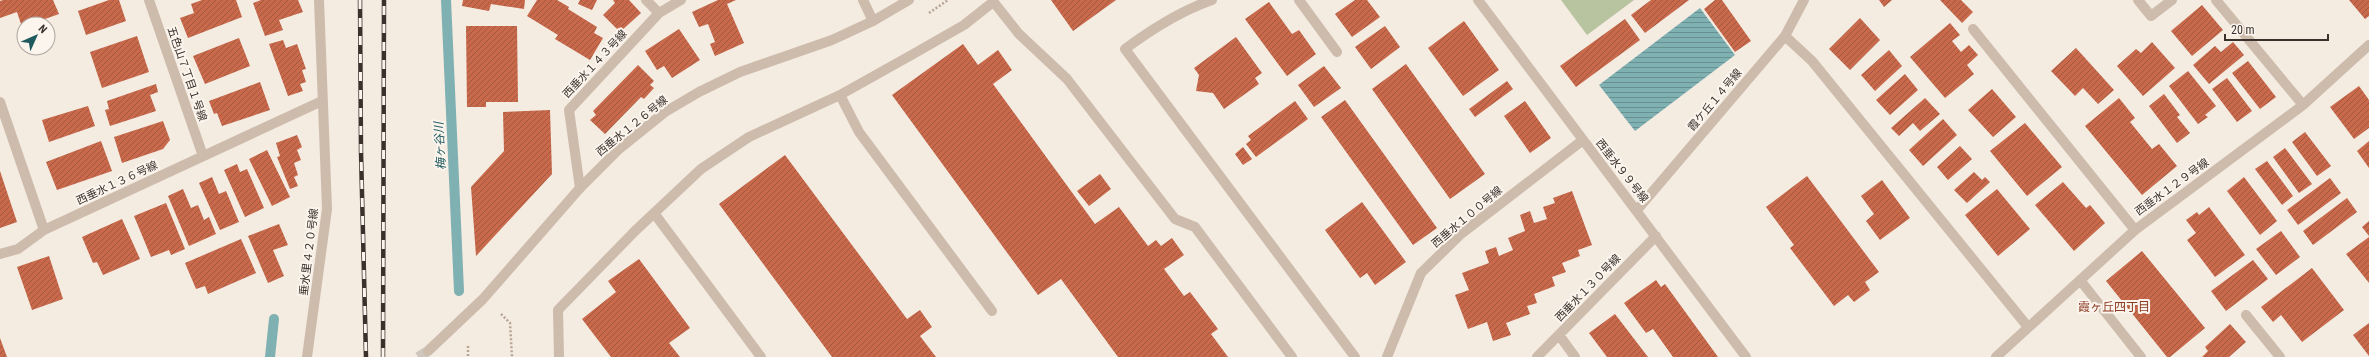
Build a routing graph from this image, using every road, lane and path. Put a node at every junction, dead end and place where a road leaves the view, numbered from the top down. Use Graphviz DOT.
graph roads {
  1 [pos="149,0"];
  2 [pos="319,0"];
  3 [pos="646,0"];
  4 [pos="681,0"];
  5 [pos="863,0"];
  6 [pos="909,0"];
  7 [pos="1212,0"];
  8 [pos="1299,0"];
  9 [pos="1478,0"];
  10 [pos="1804,0"];
  11 [pos="2138,0"];
  12 [pos="2172,0"];
  13 [pos="2216,0"];
  14 [pos="993,1"];
  15 [pos="659,13"];
  16 [pos="873,22"];
  17 [pos="1973,29"];
  18 [pos="1785,36"];
  19 [pos="2369,45"];
  20 [pos="1337,52"];
  21 [pos="840,95"];
  22 [pos="322,101"];
  23 [pos="0,102"];
  24 [pos="2303,105"];
  25 [pos="1582,140"];
  26 [pos="203,156"];
  27 [pos="580,188"];
  28 [pos="1637,210"];
  29 [pos="654,213"];
  30 [pos="44,230"];
  31 [pos="2135,230"];
  32 [pos="1656,236"];
  33 [pos="0,254"];
  34 [pos="2080,280"];
  35 [pos="497,310"];
  36 [pos="992,311"];
  37 [pos="2246,316"];
  38 [pos="2028,327"];
  39 [pos="1559,335"];
  40 [pos="428,351"];
  41 [pos="307,357"];
  42 [pos="512,357"];
  43 [pos="559,357"];
  44 [pos="761,357"];
  45 [pos="1292,357"];
  46 [pos="1354,357"];
  47 [pos="1387,357"];
  48 [pos="1537,357"];
  49 [pos="1576,357"];
  50 [pos="1746,357"];
  51 [pos="1996,357"];
  52 [pos="2141,357"];
  53 [pos="2280,357"];
  1 -- 26 [label="street, 五色山７丁目１号線"];
  2 -- 22 [label="street, 垂水里４２０号線"];
  3 -- 15 [label="street"];
  4 -- 15 [label="street, 西垂水１４３号線"];
  5 -- 16 [label="street"];
  6 -- 16 [label="street, 西垂水１２６号線"];
  7 -- 46 [label="street"];
  8 -- 20 [label="street"];
  9 -- 25 [label="street, 西垂水９９号線"];
  10 -- 18 [label="street, 霞ケ丘１４号線"];
  11 -- 12 [label="street"];
  13 -- 24 [label="street"];
  14 -- 21 [label="street"];
  14 -- 45 [label="street"];
  15 -- 27 [label="street, 西垂水１４３号線"];
  16 -- 27 [label="street, 西垂水１２６号線"];
  17 -- 31 [label="street"];
  18 -- 28 [label="street, 霞ケ丘１４号線"];
  18 -- 38 [label="street"];
  19 -- 24 [label="street, 西垂水１２９号線"];
  21 -- 29 [label="street"];
  21 -- 36 [label="street"];
  22 -- 26 [label="street, 西垂水１３６号線"];
  22 -- 41 [label="street, 垂水里４２０号線"];
  23 -- 30 [label="street"];
  24 -- 31 [label="street, 西垂水１２９号線"];
  25 -- 28 [label="street, 西垂水９９号線"];
  25 -- 47 [label="street, 西垂水１００号線"];
  26 -- 30 [label="street, 西垂水１３６号線"];
  27 -- 40 [label="street, 西垂水１２６号線"];
  28 -- 32 [label="street, 西垂水９９号線"];
  29 -- 43 [label="street"];
  29 -- 44 [label="street"];
  30 -- 33 [label="street, 西垂水１３６号線"];
  31 -- 34 [label="street, 西垂水１２９号線"];
  32 -- 39 [label="street, 西垂水１３０号線"];
  32 -- 50 [label="street, 西垂水９９号線"];
  34 -- 38 [label="street, 西垂水１２９号線"];
  34 -- 52 [label="street"];
  35 -- 42 [label="path"];
  37 -- 53 [label="street"];
  38 -- 51 [label="street, 西垂水１２９号線"];
  39 -- 48 [label="street, 西垂水１３０号線"];
  39 -- 49 [label="street"];
}
